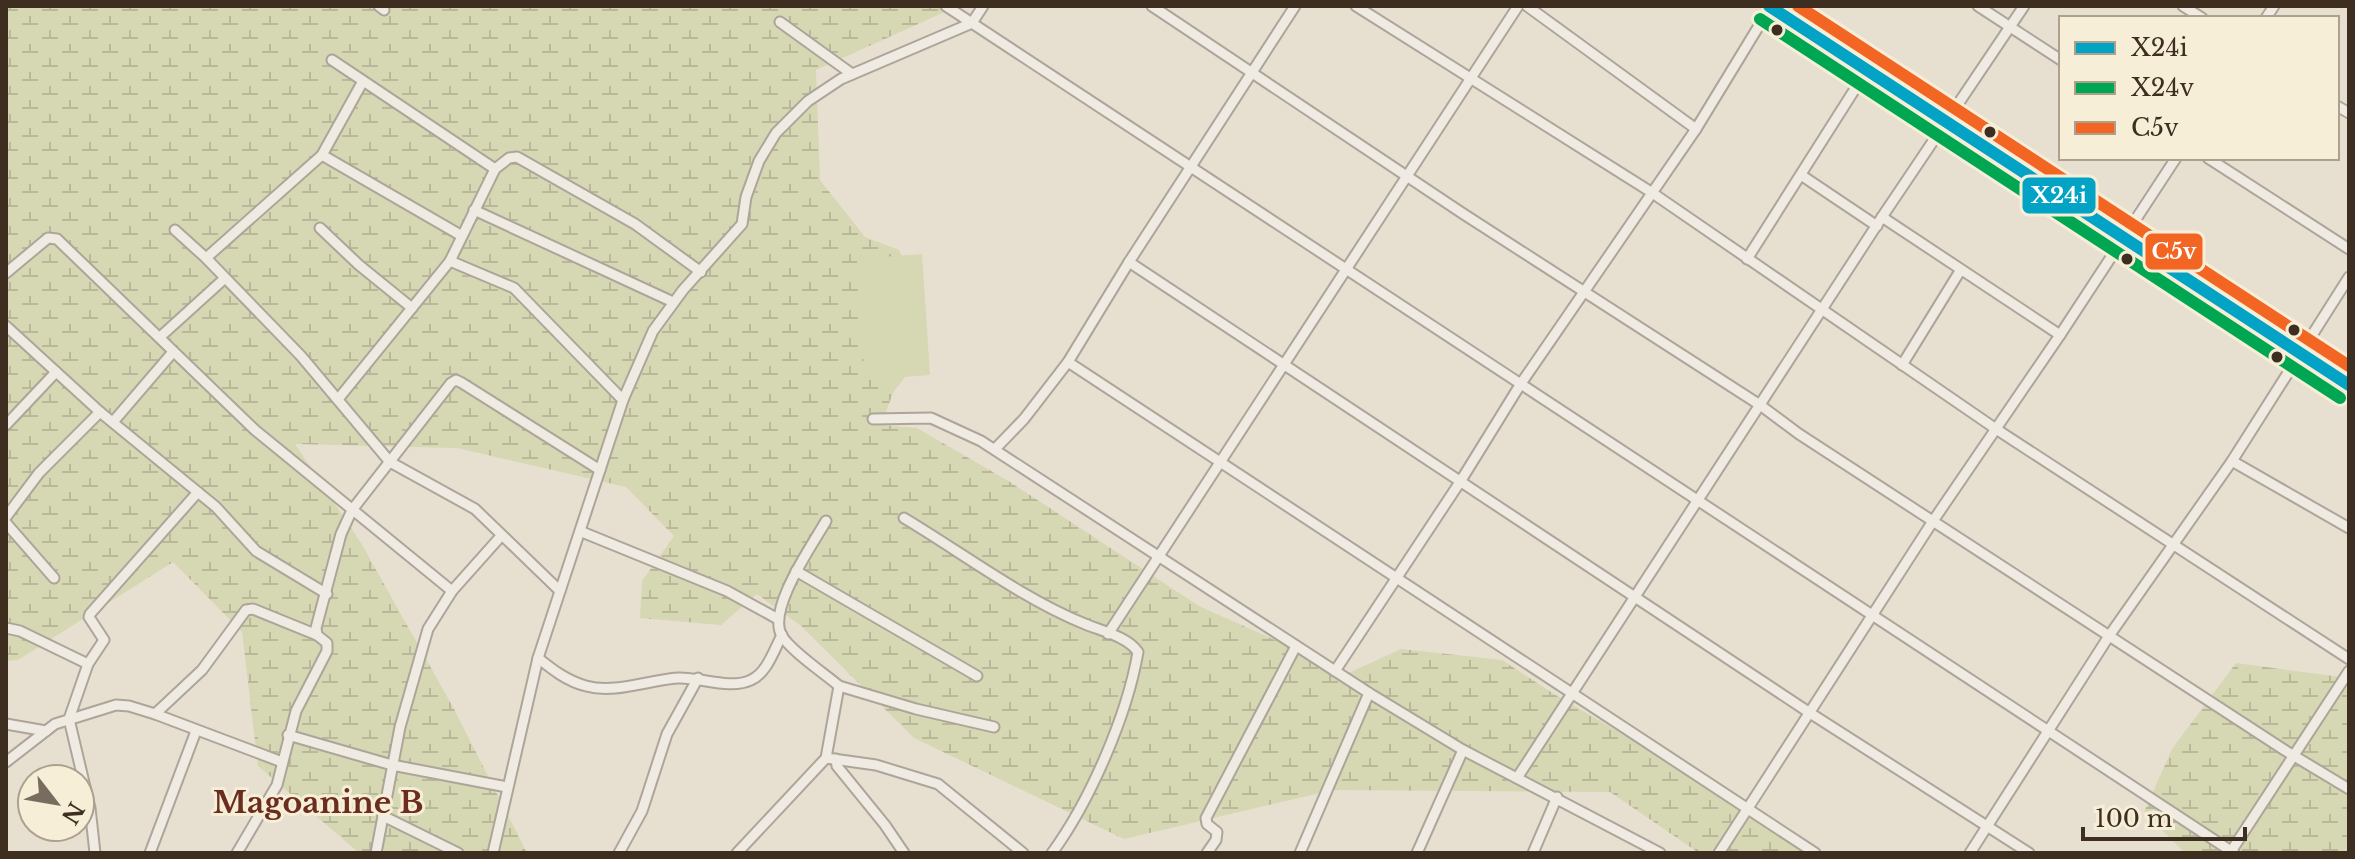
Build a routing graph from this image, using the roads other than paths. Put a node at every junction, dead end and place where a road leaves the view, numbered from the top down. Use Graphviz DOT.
graph roads {
  1 [pos="946,6"];
  2 [pos="983,6"];
  3 [pos="1152,6"];
  4 [pos="1295,6"];
  5 [pos="1356,6"];
  6 [pos="1518,6"];
  7 [pos="1527,6"];
  8 [pos="1770,6"];
  9 [pos="1978,6"];
  10 [pos="2024,6"];
  11 [pos="780,22"];
  12 [pos="972,23"];
  13 [pos="2011,27"];
  14 [pos="2059,59"];
  15 [pos="332,60"];
  16 [pos="1867,70"];
  17 [pos="1252,72"];
  18 [pos="852,74"];
  19 [pos="1470,80"];
  20 [pos="363,81"];
  21 [pos="1947,121"];
  22 [pos="1696,129"];
  23 [pos="322,155"];
  24 [pos="2175,160"];
  25 [pos="2211,160"];
  26 [pos="1190,168"];
  27 [pos="495,169"];
  28 [pos="1801,175"];
  29 [pos="1407,177"];
  30 [pos="1651,192"];
  31 [pos="474,210"];
  32 [pos="1879,222"];
  33 [pos="320,228"];
  34 [pos="175,230"];
  35 [pos="462,236"];
  36 [pos="2123,239"];
  37 [pos="2349,249"];
  38 [pos="206,258"];
  39 [pos="1747,259"];
  40 [pos="450,261"];
  41 [pos="1129,262"];
  42 [pos="1960,271"];
  43 [pos="701,272"];
  44 [pos="1347,272"];
  45 [pos="6,273"];
  46 [pos="2349,277"];
  47 [pos="224,279"];
  48 [pos="1585,292"];
  49 [pos="673,302"];
  50 [pos="412,308"];
  51 [pos="1823,312"];
  52 [pos="6,326"];
  53 [pos="2060,335"];
  54 [pos="160,337"];
  55 [pos="173,352"];
  56 [pos="2299,353"];
  57 [pos="1068,362"];
  58 [pos="1287,364"];
  59 [pos="1902,365"];
  60 [pos="56,372"];
  61 [pos="1520,385"];
  62 [pos="2349,385"];
  63 [pos="339,398"];
  64 [pos="623,400"];
  65 [pos="1760,405"];
  66 [pos="100,412"];
  67 [pos="873,419"];
  68 [pos="113,422"];
  69 [pos="6,425"];
  70 [pos="1996,429"];
  71 [pos="995,449"];
  72 [pos="2232,461"];
  73 [pos="390,462"];
  74 [pos="1220,462"];
  75 [pos="600,470"];
  76 [pos="1460,482"];
  77 [pos="198,492"];
  78 [pos="1698,501"];
  79 [pos="352,510"];
  80 [pos="904,518"];
  81 [pos="6,520"];
  82 [pos="826,521"];
  83 [pos="1933,521"];
  84 [pos="2349,528"];
  85 [pos="582,532"];
  86 [pos="501,536"];
  87 [pos="2174,543"];
  88 [pos="1160,556"];
  89 [pos="796,571"];
  90 [pos="1397,576"];
  91 [pos="54,578"];
  92 [pos="452,591"];
  93 [pos="560,591"];
  94 [pos="327,594"];
  95 [pos="1636,597"];
  96 [pos="1872,616"];
  97 [pos="778,619"];
  98 [pos="6,628"];
  99 [pos="1108,634"];
  100 [pos="317,635"];
  101 [pos="782,635"];
  102 [pos="2109,636"];
  103 [pos="1296,646"];
  104 [pos="538,658"];
  105 [pos="2349,659"];
  106 [pos="88,664"];
  107 [pos="1335,671"];
  108 [pos="2349,671"];
  109 [pos="977,676"];
  110 [pos="698,678"];
  111 [pos="839,686"];
  112 [pos="1571,692"];
  113 [pos="1369,693"];
  114 [pos="1810,713"];
  115 [pos="155,714"];
  116 [pos="69,719"];
  117 [pos="6,724"];
  118 [pos="994,727"];
  119 [pos="46,731"];
  120 [pos="196,731"];
  121 [pos="2047,732"];
  122 [pos="288,735"];
  123 [pos="1463,750"];
  124 [pos="2292,755"];
  125 [pos="831,758"];
  126 [pos="6,762"];
  127 [pos="282,762"];
  128 [pos="392,765"];
  129 [pos="1517,778"];
  130 [pos="507,787"];
  131 [pos="2349,789"];
  132 [pos="1557,797"];
  133 [pos="1748,809"];
  134 [pos="383,816"];
  135 [pos="1988,826"];
  136 [pos="743,851"];
  137 [pos="2231,852"];
  138 [pos="95,853"];
  139 [pos="150,853"];
  140 [pos="237,853"];
  141 [pos="376,853"];
  142 [pos="458,853"];
  143 [pos="493,853"];
  144 [pos="619,853"];
  145 [pos="904,853"];
  146 [pos="1023,853"];
  147 [pos="1052,853"];
  148 [pos="1207,853"];
  149 [pos="1300,853"];
  150 [pos="1417,853"];
  151 [pos="1533,853"];
  152 [pos="1660,853"];
  153 [pos="1719,853"];
  154 [pos="1815,853"];
  155 [pos="1970,853"];
  156 [pos="2029,853"];
  1 -- 12 [label="street"];
  2 -- 12 [label="street"];
  3 -- 17 [label="street"];
  4 -- 17 [label="street"];
  5 -- 19 [label="street"];
  6 -- 19 [label="street"];
  7 -- 22 [label="street"];
  8 -- 16 [label="street"];
  8 -- 22 [label="street"];
  9 -- 13 [label="street"];
  10 -- 13 [label="street"];
  11 -- 18 [label="street"];
  12 -- 18 [label="street"];
  12 -- 26 [label="street"];
  13 -- 14 [label="street"];
  13 -- 21 [label="street"];
  15 -- 20 [label="street"];
  16 -- 21 [label="street"];
  16 -- 28 [label="street"];
  17 -- 26 [label="street"];
  17 -- 29 [label="street"];
  18 -- 43 [label="street"];
  19 -- 29 [label="street"];
  19 -- 30 [label="street"];
  20 -- 23 [label="street"];
  20 -- 27 [label="street"];
  21 -- 32 [label="street"];
  21 -- 36 [label="street"];
  22 -- 30 [label="street"];
  23 -- 35 [label="street"];
  23 -- 38 [label="street"];
  24 -- 36 [label="street"];
  25 -- 37 [label="street"];
  26 -- 41 [label="street"];
  26 -- 44 [label="street"];
  27 -- 31 [label="street"];
  27 -- 43 [label="street"];
  28 -- 32 [label="street"];
  28 -- 39 [label="street"];
  29 -- 44 [label="street"];
  29 -- 48 [label="street"];
  30 -- 39 [label="street"];
  30 -- 48 [label="street"];
  31 -- 35 [label="street"];
  31 -- 49 [label="street"];
  32 -- 42 [label="street"];
  32 -- 51 [label="street"];
  33 -- 50 [label="street"];
  34 -- 38 [label="street"];
  35 -- 40 [label="street"];
  36 -- 53 [label="street"];
  36 -- 56 [label="street"];
  38 -- 47 [label="street"];
  39 -- 51 [label="street"];
  40 -- 50 [label="street"];
  40 -- 64 [label="street"];
  41 -- 57 [label="street"];
  41 -- 58 [label="street"];
  42 -- 53 [label="street"];
  42 -- 59 [label="street"];
  43 -- 49 [label="street"];
  44 -- 58 [label="street"];
  44 -- 61 [label="street"];
  45 -- 54 [label="street"];
  46 -- 56 [label="street"];
  47 -- 54 [label="street"];
  47 -- 63 [label="street"];
  48 -- 61 [label="street"];
  48 -- 65 [label="street"];
  49 -- 64 [label="street"];
  50 -- 63 [label="street"];
  51 -- 59 [label="street"];
  51 -- 65 [label="street"];
  52 -- 60 [label="street"];
  53 -- 70 [label="street"];
  54 -- 55 [label="street"];
  55 -- 68 [label="street"];
  55 -- 79 [label="street"];
  56 -- 62 [label="street"];
  56 -- 72 [label="street"];
  57 -- 71 [label="street"];
  57 -- 74 [label="street"];
  58 -- 74 [label="street"];
  58 -- 76 [label="street"];
  59 -- 70 [label="street"];
  60 -- 66 [label="street"];
  60 -- 69 [label="street"];
  61 -- 76 [label="street"];
  61 -- 78 [label="street"];
  63 -- 73 [label="street"];
  64 -- 75 [label="street"];
  65 -- 78 [label="street"];
  65 -- 83 [label="street"];
  66 -- 68 [label="street"];
  66 -- 81 [label="street"];
  67 -- 71 [label="street"];
  68 -- 77 [label="street"];
  70 -- 83 [label="street"];
  70 -- 87 [label="street"];
  71 -- 88 [label="street"];
  72 -- 84 [label="street"];
  72 -- 87 [label="street"];
  73 -- 75 [label="street"];
  73 -- 79 [label="street"];
  73 -- 86 [label="street"];
  74 -- 88 [label="street"];
  74 -- 90 [label="street"];
  75 -- 85 [label="street"];
  76 -- 90 [label="street"];
  76 -- 95 [label="street"];
  77 -- 94 [label="street"];
  77 -- 106 [label="street"];
  78 -- 95 [label="street"];
  78 -- 96 [label="street"];
  79 -- 92 [label="street"];
  79 -- 94 [label="street"];
  80 -- 99 [label="street"];
  81 -- 91 [label="street"];
  82 -- 89 [label="street"];
  83 -- 96 [label="street"];
  83 -- 102 [label="street"];
  85 -- 93 [label="street"];
  85 -- 97 [label="street"];
  86 -- 92 [label="street"];
  86 -- 93 [label="street"];
  87 -- 102 [label="street"];
  87 -- 105 [label="street"];
  88 -- 99 [label="street"];
  88 -- 103 [label="street"];
  89 -- 97 [label="street"];
  89 -- 109 [label="street"];
  90 -- 107 [label="street"];
  90 -- 112 [label="street"];
  92 -- 128 [label="street"];
  93 -- 104 [label="street"];
  94 -- 100 [label="street"];
  95 -- 112 [label="street"];
  95 -- 114 [label="street"];
  96 -- 114 [label="street"];
  96 -- 121 [label="street"];
  97 -- 101 [label="street"];
  98 -- 106 [label="street"];
  99 -- 147 [label="street"];
  100 -- 115 [label="street"];
  100 -- 122 [label="street"];
  101 -- 110 [label="street"];
  101 -- 111 [label="street"];
  102 -- 121 [label="street"];
  102 -- 124 [label="street"];
  103 -- 107 [label="street"];
  103 -- 148 [label="street"];
  104 -- 110 [label="street"];
  104 -- 130 [label="street"];
  106 -- 116 [label="street"];
  107 -- 113 [label="street"];
  108 -- 124 [label="street"];
  110 -- 144 [label="street"];
  111 -- 118 [label="street"];
  111 -- 125 [label="street"];
  112 -- 129 [label="street"];
  112 -- 133 [label="street"];
  113 -- 123 [label="street"];
  113 -- 149 [label="street"];
  114 -- 133 [label="street"];
  114 -- 135 [label="street"];
  115 -- 116 [label="street"];
  115 -- 120 [label="street"];
  116 -- 119 [label="street"];
  116 -- 138 [label="street"];
  117 -- 119 [label="street"];
  119 -- 126 [label="street"];
  120 -- 127 [label="street"];
  120 -- 139 [label="street"];
  121 -- 135 [label="street"];
  121 -- 137 [label="street"];
  122 -- 127 [label="street"];
  122 -- 128 [label="street"];
  123 -- 129 [label="street"];
  123 -- 150 [label="street"];
  124 -- 131 [label="street"];
  124 -- 137 [label="street"];
  125 -- 136 [label="street"];
  125 -- 145 [label="street"];
  125 -- 146 [label="street"];
  127 -- 140 [label="street"];
  128 -- 130 [label="street"];
  128 -- 134 [label="street"];
  129 -- 132 [label="street"];
  130 -- 143 [label="street"];
  132 -- 151 [label="street"];
  132 -- 152 [label="street"];
  133 -- 153 [label="street"];
  133 -- 154 [label="street"];
  134 -- 141 [label="street"];
  134 -- 142 [label="street"];
  135 -- 155 [label="street"];
  135 -- 156 [label="street"];
}
